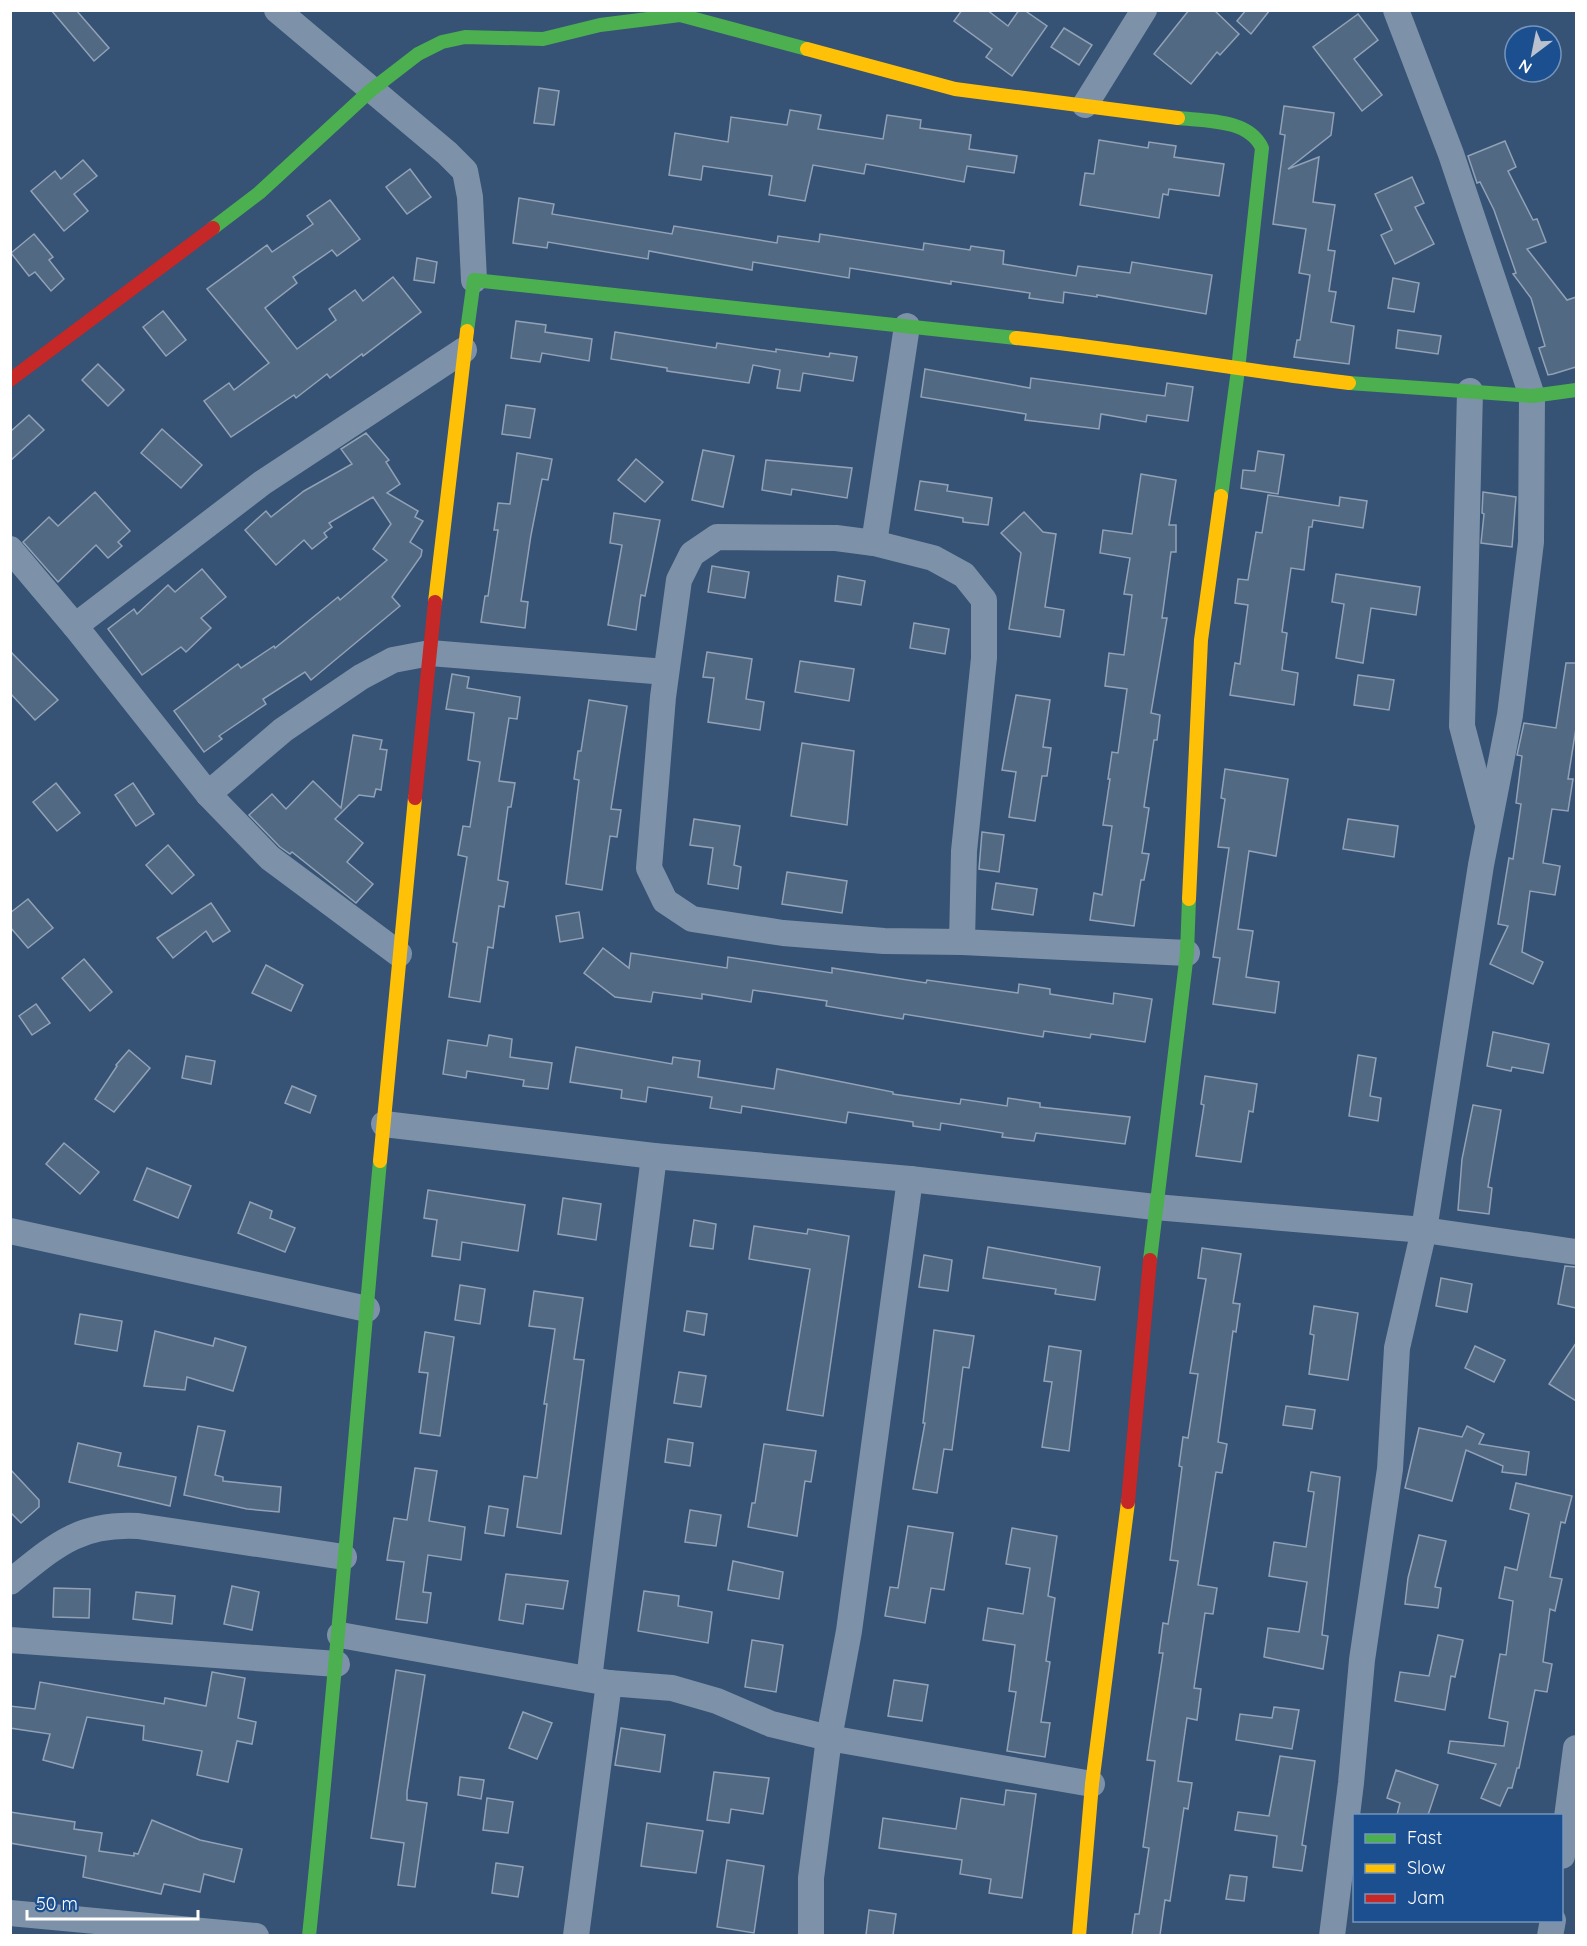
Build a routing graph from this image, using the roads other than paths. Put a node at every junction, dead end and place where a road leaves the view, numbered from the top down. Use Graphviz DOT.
graph roads {
  1 [pos="278,10"];
  2 [pos="1144,10"];
  3 [pos="1396,10"];
  4 [pos="682,13"];
  5 [pos="603,18"];
  6 [pos="370,91"];
  7 [pos="1084,105"];
  8 [pos="474,280"];
  9 [pos="907,326"];
  10 [pos="464,350"];
  11 [pos="1238,370"];
  12 [pos="10,380"];
  13 [pos="1576,390"];
  14 [pos="1470,391"];
  15 [pos="1532,396"];
  16 [pos="874,543"];
  17 [pos="10,549"];
  18 [pos="75,626"];
  19 [pos="430,653"];
  20 [pos="666,672"];
  21 [pos="208,794"];
  22 [pos="1488,827"];
  23 [pos="962,942"];
  24 [pos="1187,953"];
  25 [pos="399,954"];
  26 [pos="384,1124"];
  27 [pos="654,1156"];
  28 [pos="910,1179"];
  29 [pos="1155,1207"];
  30 [pos="1424,1230"];
  31 [pos="10,1231"];
  32 [pos="1576,1252"];
  33 [pos="367,1310"];
  34 [pos="344,1557"];
  35 [pos="10,1582"];
  36 [pos="340,1635"];
  37 [pos="10,1640"];
  38 [pos="337,1664"];
  39 [pos="599,1681"];
  40 [pos="829,1738"];
  41 [pos="1576,1748"];
  42 [pos="1092,1784"];
  43 [pos="1563,1848"];
  44 [pos="10,1913"];
  45 [pos="256,1935"];
  46 [pos="309,1935"];
  47 [pos="576,1935"];
  48 [pos="811,1935"];
  49 [pos="1079,1935"];
  50 [pos="1332,1935"];
  1 -- 6 [label="street"];
  2 -- 7 [label="street"];
  3 -- 15 [label="street"];
  4 -- 5 [label="street"];
  4 -- 7 [label="street"];
  5 -- 6 [label="street"];
  6 -- 8 [label="street"];
  6 -- 12 [label="street"];
  7 -- 11 [label="street"];
  8 -- 9 [label="street"];
  8 -- 10 [label="street"];
  9 -- 11 [label="street"];
  9 -- 16 [label="street"];
  10 -- 18 [label="street"];
  10 -- 19 [label="street"];
  11 -- 14 [label="street"];
  11 -- 24 [label="street"];
  13 -- 15 [label="street"];
  14 -- 15 [label="street"];
  14 -- 22 [label="street"];
  15 -- 22 [label="street"];
  16 -- 20 [label="street"];
  16 -- 23 [label="street"];
  17 -- 18 [label="street"];
  18 -- 21 [label="street"];
  19 -- 20 [label="street"];
  19 -- 21 [label="street"];
  19 -- 25 [label="street"];
  20 -- 23 [label="street"];
  21 -- 25 [label="street"];
  22 -- 30 [label="street"];
  23 -- 24 [label="street"];
  24 -- 29 [label="street"];
  25 -- 26 [label="street"];
  26 -- 27 [label="street"];
  26 -- 33 [label="street"];
  27 -- 28 [label="street"];
  27 -- 39 [label="street"];
  28 -- 29 [label="street"];
  28 -- 40 [label="street"];
  29 -- 30 [label="street"];
  29 -- 42 [label="street"];
  30 -- 32 [label="street"];
  30 -- 50 [label="street"];
  31 -- 33 [label="street"];
  33 -- 34 [label="street"];
  34 -- 35 [label="street"];
  34 -- 36 [label="street"];
  36 -- 38 [label="street"];
  36 -- 39 [label="street"];
  37 -- 38 [label="street"];
  38 -- 46 [label="street"];
  39 -- 40 [label="street"];
  39 -- 47 [label="street"];
  40 -- 42 [label="street"];
  40 -- 48 [label="street"];
  41 -- 43 [label="street"];
  42 -- 49 [label="street"];
  44 -- 45 [label="street"];
}
